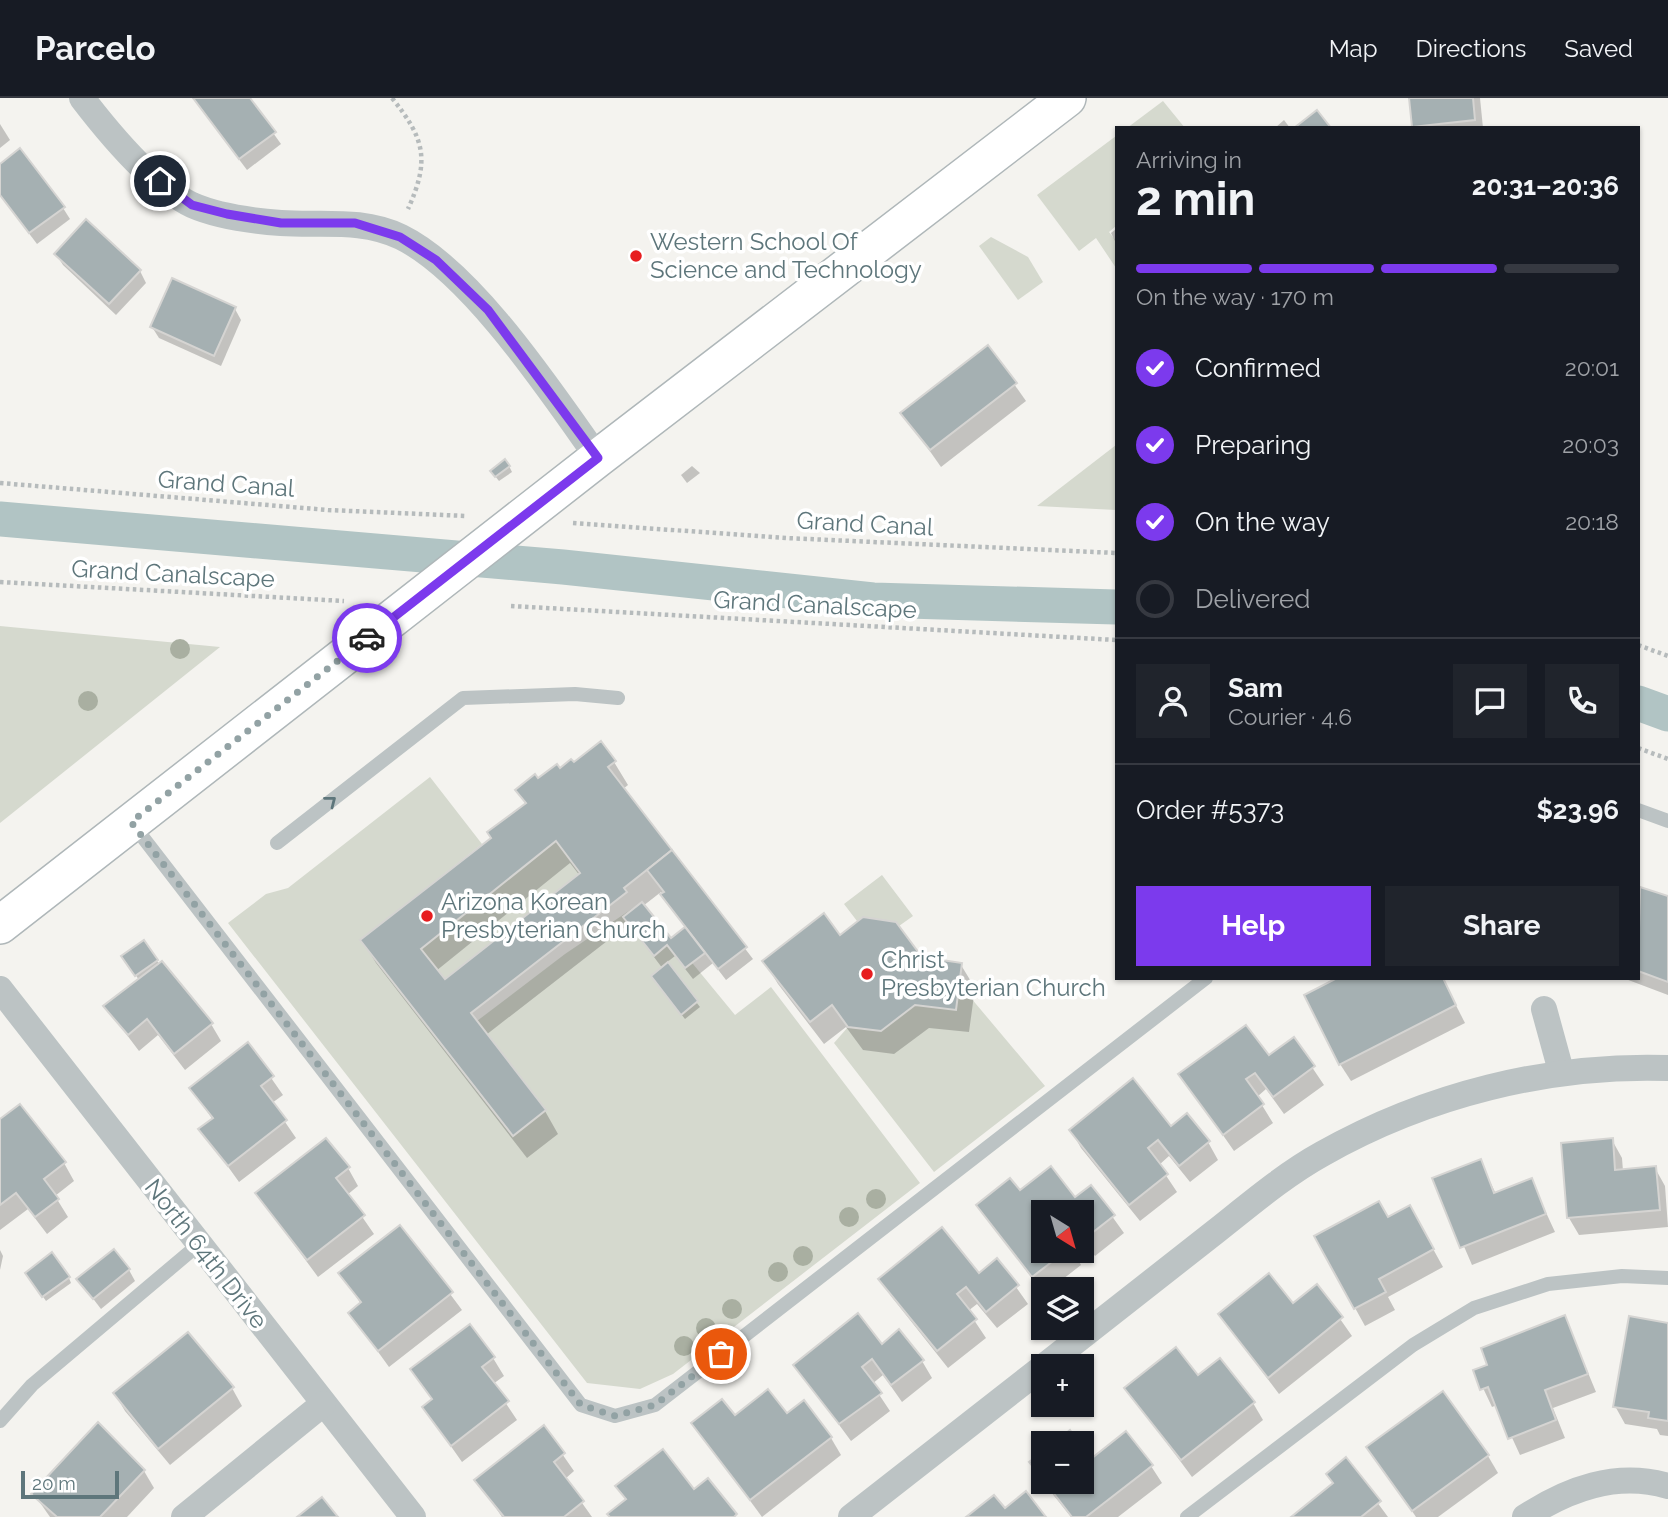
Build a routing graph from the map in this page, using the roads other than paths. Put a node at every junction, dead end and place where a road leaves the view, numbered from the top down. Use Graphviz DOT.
graph roads {
  1 [pos="82,98"];
  2 [pos="1067,98"];
  3 [pos="598,458"];
  4 [pos="618,698"];
  5 [pos="1640,811"];
  6 [pos="1668,821"];
  7 [pos="131,822"];
  8 [pos="277,843"];
  9 [pos="0,925"];
  10 [pos="1203,980"];
  11 [pos="0,989"];
  12 [pos="1544,1009"];
  13 [pos="1668,1068"];
  14 [pos="1561,1071"];
  15 [pos="198,1245"];
  16 [pos="1668,1279"];
  17 [pos="1060,1354"];
  18 [pos="1031,1376"];
  19 [pos="323,1404"];
  20 [pos="0,1421"];
  21 [pos="1668,1486"];
  22 [pos="184,1517"];
  23 [pos="413,1517"];
  24 [pos="852,1517"];
  25 [pos="1188,1517"];
  26 [pos="1525,1517"];
  1 -- 3 [label="street"];
  2 -- 3 [label="main road"];
  3 -- 7 [label="main road"];
  8 -- 4 [label="lane, one-way"];
  5 -- 6 [label="lane"];
  7 -- 9 [label="main road"];
  7 -- 10 [label="lane"];
  11 -- 15 [label="street, North 64th Drive"];
  12 -- 14 [label="street"];
  13 -- 14 [label="street"];
  14 -- 17 [label="street"];
  15 -- 19 [label="street, North 64th Drive"];
  15 -- 20 [label="lane"];
  16 -- 25 [label="lane"];
  18 -- 24 [label="street"];
  19 -- 22 [label="street"];
  19 -- 23 [label="street, North 64th Drive"];
  21 -- 26 [label="street"];
}
